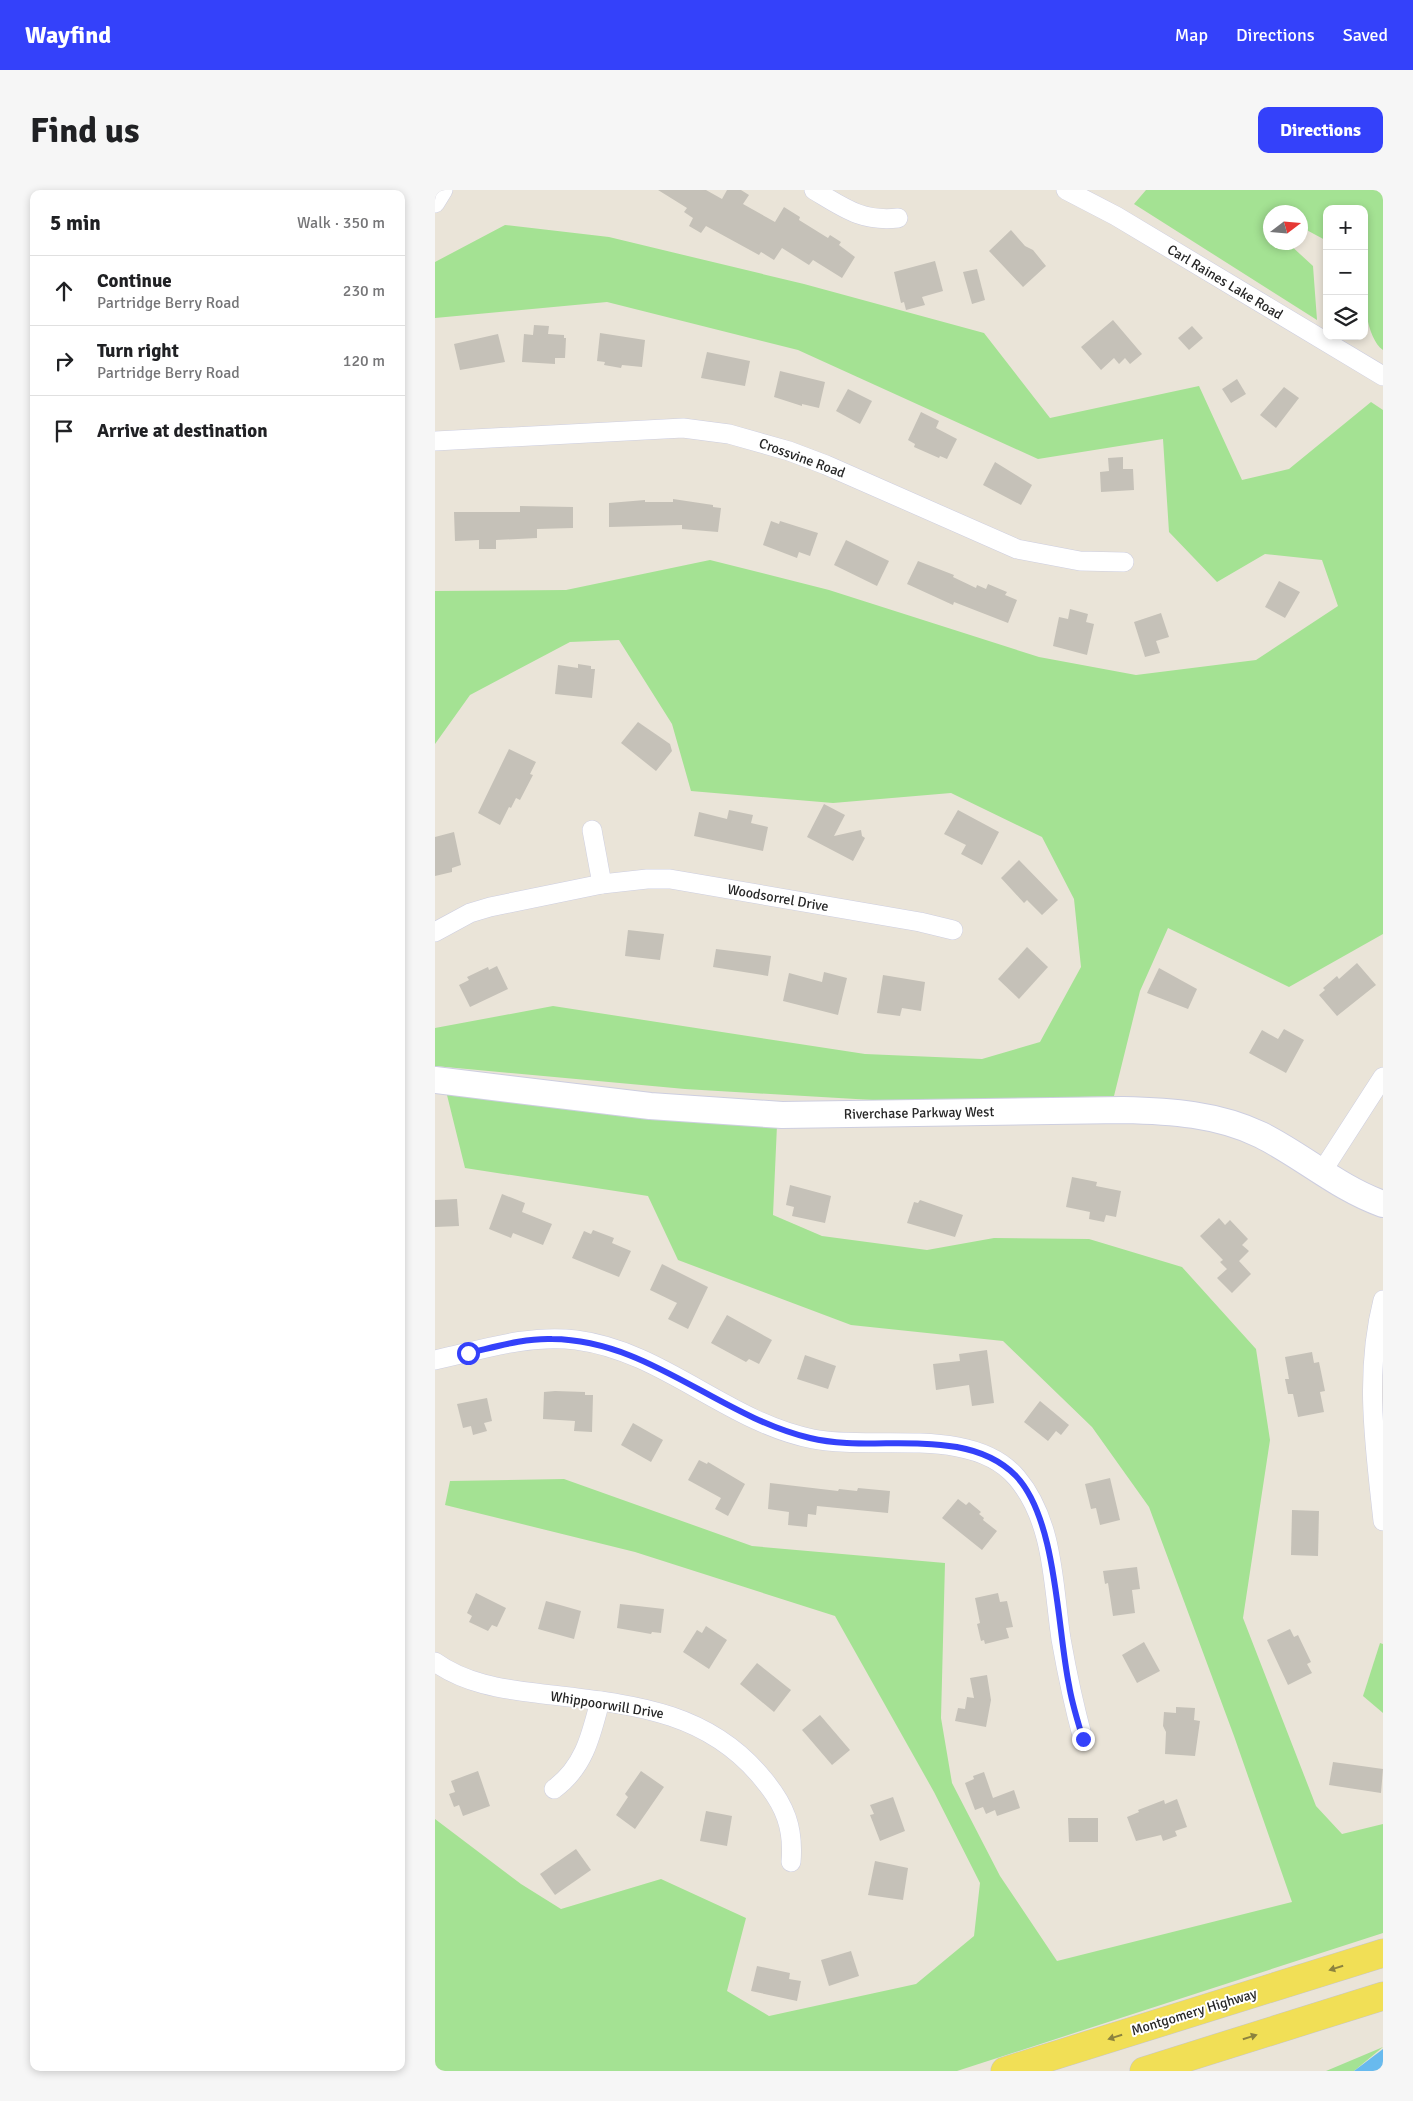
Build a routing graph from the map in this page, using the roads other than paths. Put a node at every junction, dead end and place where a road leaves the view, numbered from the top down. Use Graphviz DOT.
graph roads {
  1 [pos="443,190"];
  2 [pos="814,190"];
  3 [pos="1066,190"];
  4 [pos="435,203"];
  5 [pos="898,218"];
  6 [pos="1383,376"];
  7 [pos="435,441"];
  8 [pos="1124,562"];
  9 [pos="592,830"];
  10 [pos="603,884"];
  11 [pos="953,930"];
  12 [pos="435,932"];
  13 [pos="1383,1077"];
  14 [pos="435,1080"];
  15 [pos="1321,1173"];
  16 [pos="1383,1204"];
  17 [pos="1383,1300"];
  18 [pos="435,1360"];
  19 [pos="1383,1521"];
  20 [pos="435,1662"];
  21 [pos="600,1701"];
  22 [pos="1083,1739"];
  23 [pos="554,1789"];
  24 [pos="791,1862"];
  25 [pos="1383,1953"];
  26 [pos="1383,1996"];
  27 [pos="1005,2071"];
  28 [pos="1144,2071"];
  1 -- 4 [label="street"];
  2 -- 5 [label="street"];
  3 -- 6 [label="street, Carl Raines Lake Road"];
  7 -- 8 [label="street, Crossvine Road"];
  9 -- 10 [label="street"];
  10 -- 11 [label="street, Woodsorrel Drive"];
  10 -- 12 [label="street, Woodsorrel Drive"];
  13 -- 15 [label="street"];
  14 -- 15 [label="street, Riverchase Parkway West"];
  15 -- 16 [label="street, Riverchase Parkway West"];
  17 -- 19 [label="street"];
  18 -- 22 [label="street"];
  20 -- 21 [label="street, Whippoorwill Drive"];
  21 -- 23 [label="street"];
  21 -- 24 [label="street, Whippoorwill Drive"];
  25 -- 27 [label="main road, Montgomery Highway, one-way"];
  28 -- 26 [label="main road, one-way"];
}
